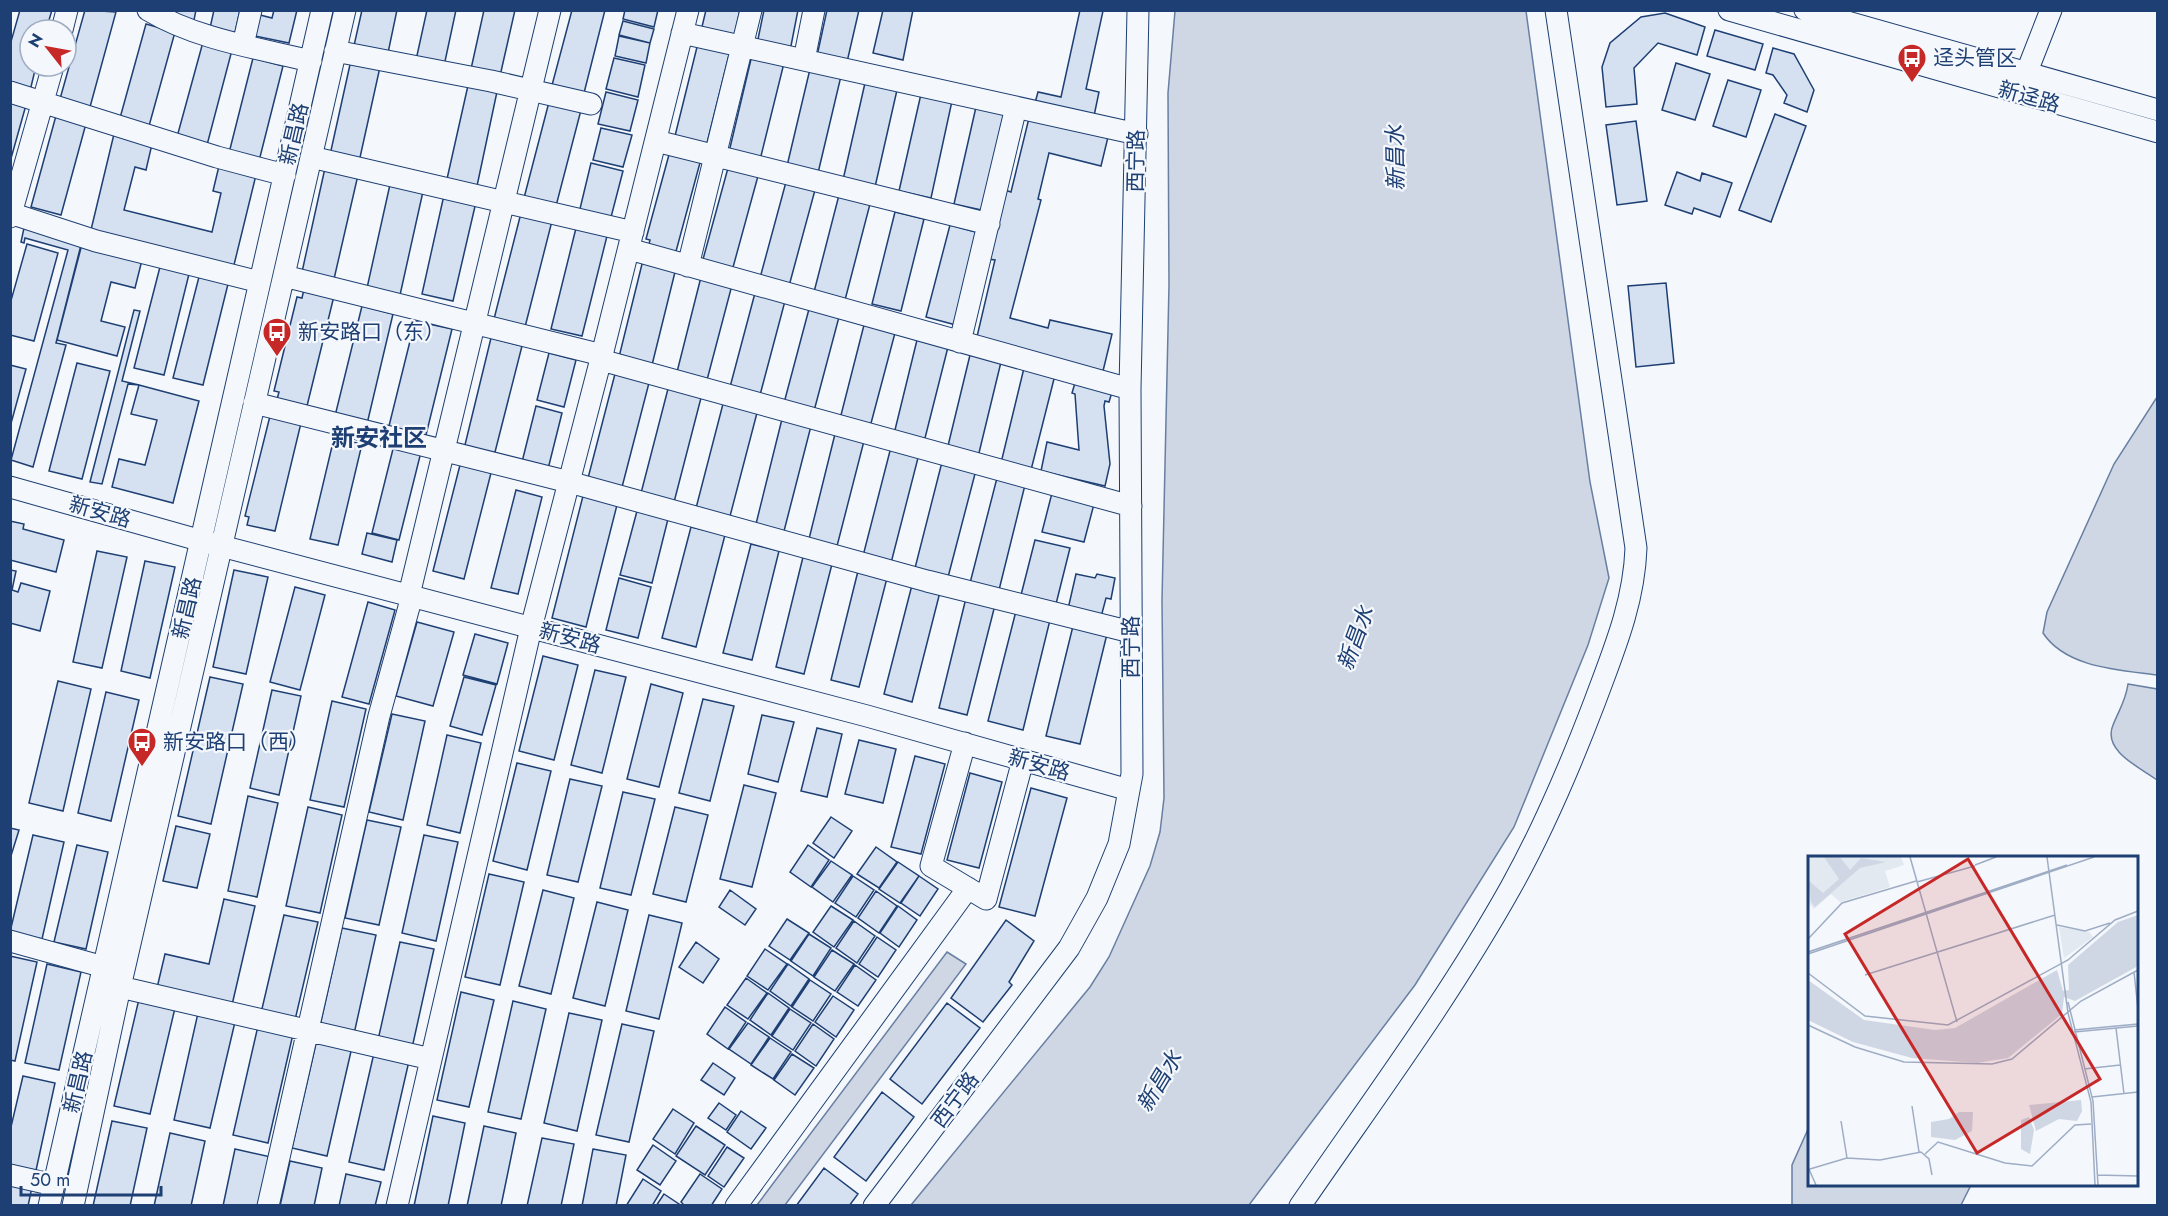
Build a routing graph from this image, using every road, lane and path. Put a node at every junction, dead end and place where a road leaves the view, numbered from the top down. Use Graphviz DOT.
graph roads {
  1 [pos="251,10"];
  2 [pos="322,10"];
  3 [pos="345,10"];
  4 [pos="550,10"];
  5 [pos="688,10"];
  6 [pos="751,10"];
  7 [pos="814,10"];
  8 [pos="1138,10"];
  9 [pos="1556,10"];
  10 [pos="1729,10"];
  11 [pos="1804,10"];
  12 [pos="2051,10"];
  13 [pos="156,13"];
  14 [pos="682,33"];
  15 [pos="243,45"];
  16 [pos="743,46"];
  17 [pos="335,51"];
  18 [pos="804,60"];
  19 [pos="311,61"];
  20 [pos="2026,74"];
  21 [pos="50,78"];
  22 [pos="531,90"];
  23 [pos="10,92"];
  24 [pos="44,102"];
  25 [pos="591,104"];
  26 [pos="1017,107"];
  27 [pos="2157,110"];
  28 [pos="2157,132"];
  29 [pos="1137,134"];
  30 [pos="656,141"];
  31 [pos="716,156"];
  32 [pos="311,157"];
  33 [pos="285,175"];
  34 [pos="504,201"];
  35 [pos="11,214"];
  36 [pos="989,224"];
  37 [pos="631,241"];
  38 [pos="688,266"];
  39 [pos="284,276"];
  40 [pos="260,282"];
  41 [pos="474,323"];
  42 [pos="960,342"];
  43 [pos="602,358"];
  44 [pos="1130,389"];
  45 [pos="254,403"];
  46 [pos="444,451"];
  47 [pos="569,482"];
  48 [pos="10,487"];
  49 [pos="1131,506"];
  50 [pos="212,543"];
  51 [pos="410,595"];
  52 [pos="531,628"];
  53 [pos="1131,632"];
  54 [pos="965,743"];
  55 [pos="1023,760"];
  56 [pos="1129,789"];
  57 [pos="968,888"];
  58 [pos="10,941"];
  59 [pos="104,967"];
  60 [pos="120,987"];
  61 [pos="307,1030"];
  62 [pos="431,1059"];
  63 [pos="10,1175"];
  64 [pos="54,1185"];
  65 [pos="49,1206"];
  66 [pos="73,1206"];
  67 [pos="268,1206"];
  68 [pos="398,1206"];
  69 [pos="736,1206"];
  70 [pos="874,1206"];
  71 [pos="1300,1206"];
  1 -- 15 [label="street"];
  2 -- 19 [label="street, 新昌路"];
  3 -- 17 [label="street, 新昌路"];
  4 -- 22 [label="street"];
  5 -- 14 [label="street"];
  6 -- 16 [label="street"];
  7 -- 18 [label="street"];
  8 -- 29 [label="street, 西宁路"];
  9 -- 71 [label="street"];
  10 -- 28 [label="street, 新迳路"];
  11 -- 20 [label="street, 新迳路"];
  12 -- 20 [label="street"];
  13 -- 15 [label="street"];
  14 -- 16 [label="street"];
  14 -- 30 [label="street"];
  15 -- 19 [label="street"];
  16 -- 18 [label="street"];
  16 -- 31 [label="street"];
  17 -- 22 [label="street"];
  17 -- 32 [label="street, 新昌路"];
  18 -- 26 [label="street"];
  19 -- 33 [label="street, 新昌路"];
  20 -- 27 [label="street, 新迳路"];
  21 -- 24 [label="street"];
  22 -- 25 [label="street"];
  22 -- 34 [label="street"];
  23 -- 24 [label="street"];
  24 -- 33 [label="street"];
  24 -- 35 [label="street"];
  26 -- 29 [label="street"];
  26 -- 36 [label="street"];
  29 -- 44 [label="street, 西宁路"];
  30 -- 31 [label="street"];
  30 -- 37 [label="street"];
  31 -- 36 [label="street"];
  31 -- 38 [label="street"];
  32 -- 34 [label="street"];
  32 -- 39 [label="street, 新昌路"];
  33 -- 40 [label="street, 新昌路"];
  34 -- 37 [label="street"];
  34 -- 41 [label="street"];
  35 -- 40 [label="street"];
  36 -- 42 [label="street"];
  37 -- 38 [label="street"];
  37 -- 43 [label="street"];
  38 -- 42 [label="street"];
  39 -- 41 [label="street"];
  39 -- 45 [label="street, 新昌路"];
  40 -- 50 [label="street, 新昌路"];
  41 -- 43 [label="street"];
  41 -- 46 [label="street"];
  42 -- 44 [label="street"];
  43 -- 47 [label="street"];
  43 -- 49 [label="street"];
  44 -- 49 [label="street, 西宁路"];
  45 -- 46 [label="street"];
  45 -- 50 [label="street, 新昌路"];
  46 -- 47 [label="street"];
  46 -- 51 [label="street"];
  47 -- 52 [label="street"];
  47 -- 53 [label="street"];
  48 -- 50 [label="street, 新安路"];
  49 -- 53 [label="street, 西宁路"];
  50 -- 51 [label="street, 新安路"];
  50 -- 59 [label="street, 新昌路"];
  50 -- 60 [label="street, 新昌路"];
  51 -- 52 [label="street, 新安路"];
  51 -- 61 [label="street"];
  52 -- 54 [label="street, 新安路"];
  52 -- 62 [label="street"];
  53 -- 56 [label="street, 西宁路"];
  54 -- 55 [label="street, 新安路"];
  54 -- 57 [label="street"];
  55 -- 56 [label="street, 新安路"];
  55 -- 57 [label="street"];
  56 -- 70 [label="street, 西宁路"];
  57 -- 69 [label="street"];
  58 -- 59 [label="street"];
  59 -- 64 [label="street, 新昌路"];
  60 -- 61 [label="street"];
  60 -- 66 [label="street, 新昌路"];
  61 -- 62 [label="street"];
  61 -- 67 [label="street"];
  62 -- 68 [label="street"];
  63 -- 64 [label="street"];
  64 -- 65 [label="street, 新昌路"];
}
